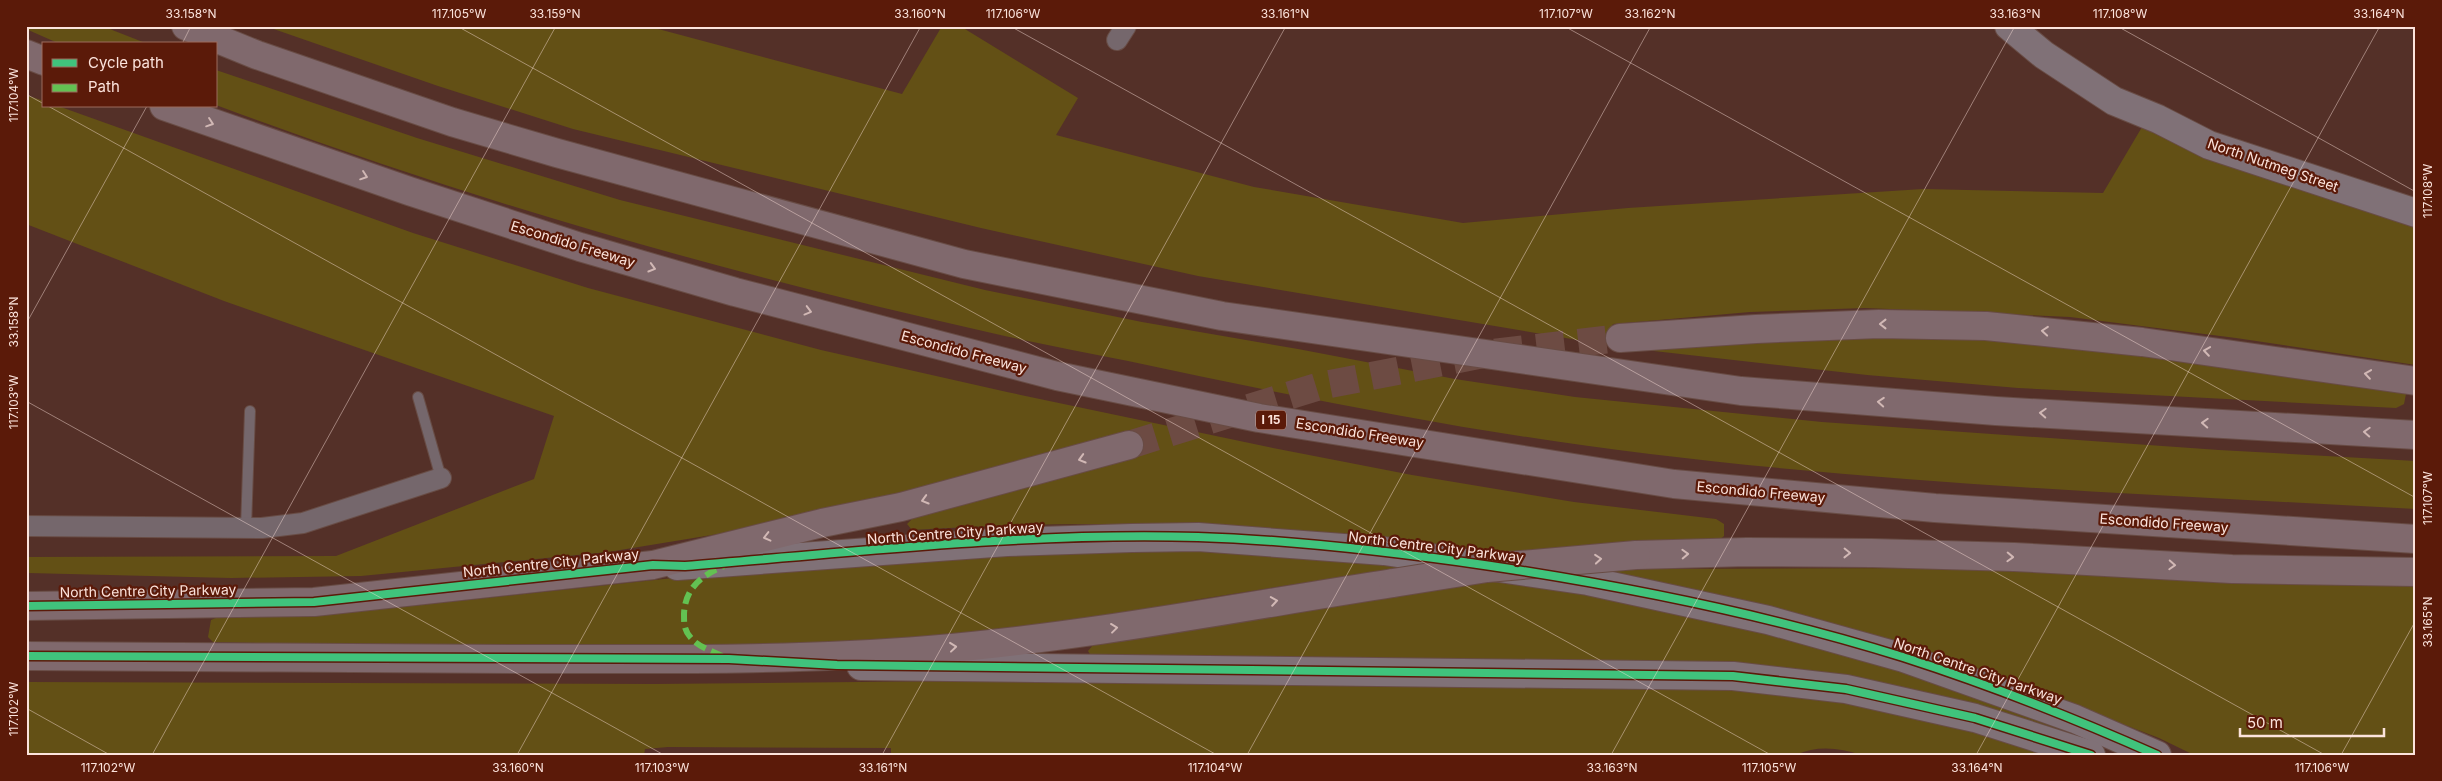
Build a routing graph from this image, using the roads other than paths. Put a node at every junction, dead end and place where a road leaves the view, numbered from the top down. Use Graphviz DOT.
graph roads {
  1 [pos="186,26"];
  2 [pos="2010,27"];
  3 [pos="26,54"];
  4 [pos="42,60"];
  5 [pos="170,108"];
  6 [pos="2416,214"];
  7 [pos="1620,338"];
  8 [pos="2416,381"];
  9 [pos="418,397"];
  10 [pos="250,411"];
  11 [pos="2416,435"];
  12 [pos="1129,445"];
  13 [pos="441,478"];
  14 [pos="26,526"];
  15 [pos="246,528"];
  16 [pos="2416,539"];
  17 [pos="652,565"];
  18 [pos="2416,572"];
  19 [pos="26,606"];
  20 [pos="26,656"];
  21 [pos="729,659"];
  22 [pos="2091,755"];
  23 [pos="2157,755"];
  11 -- 1 [label="highway, one-way"];
  2 -- 6 [label="main road, North Nutmeg Street"];
  3 -- 4 [label="highway"];
  5 -- 16 [label="highway, Escondido Freeway / I 15, one-way"];
  8 -- 7 [label="highway, one-way"];
  9 -- 13 [label="lane"];
  10 -- 15 [label="lane"];
  12 -- 17 [label="highway, one-way"];
  13 -- 15 [label="street"];
  14 -- 15 [label="street"];
  17 -- 19 [label="highway, North Centre City Parkway"];
  17 -- 23 [label="main road, North Centre City Parkway"];
  21 -- 18 [label="highway, one-way, bridge"];
  20 -- 21 [label="highway"];
  21 -- 22 [label="main road"];
}
